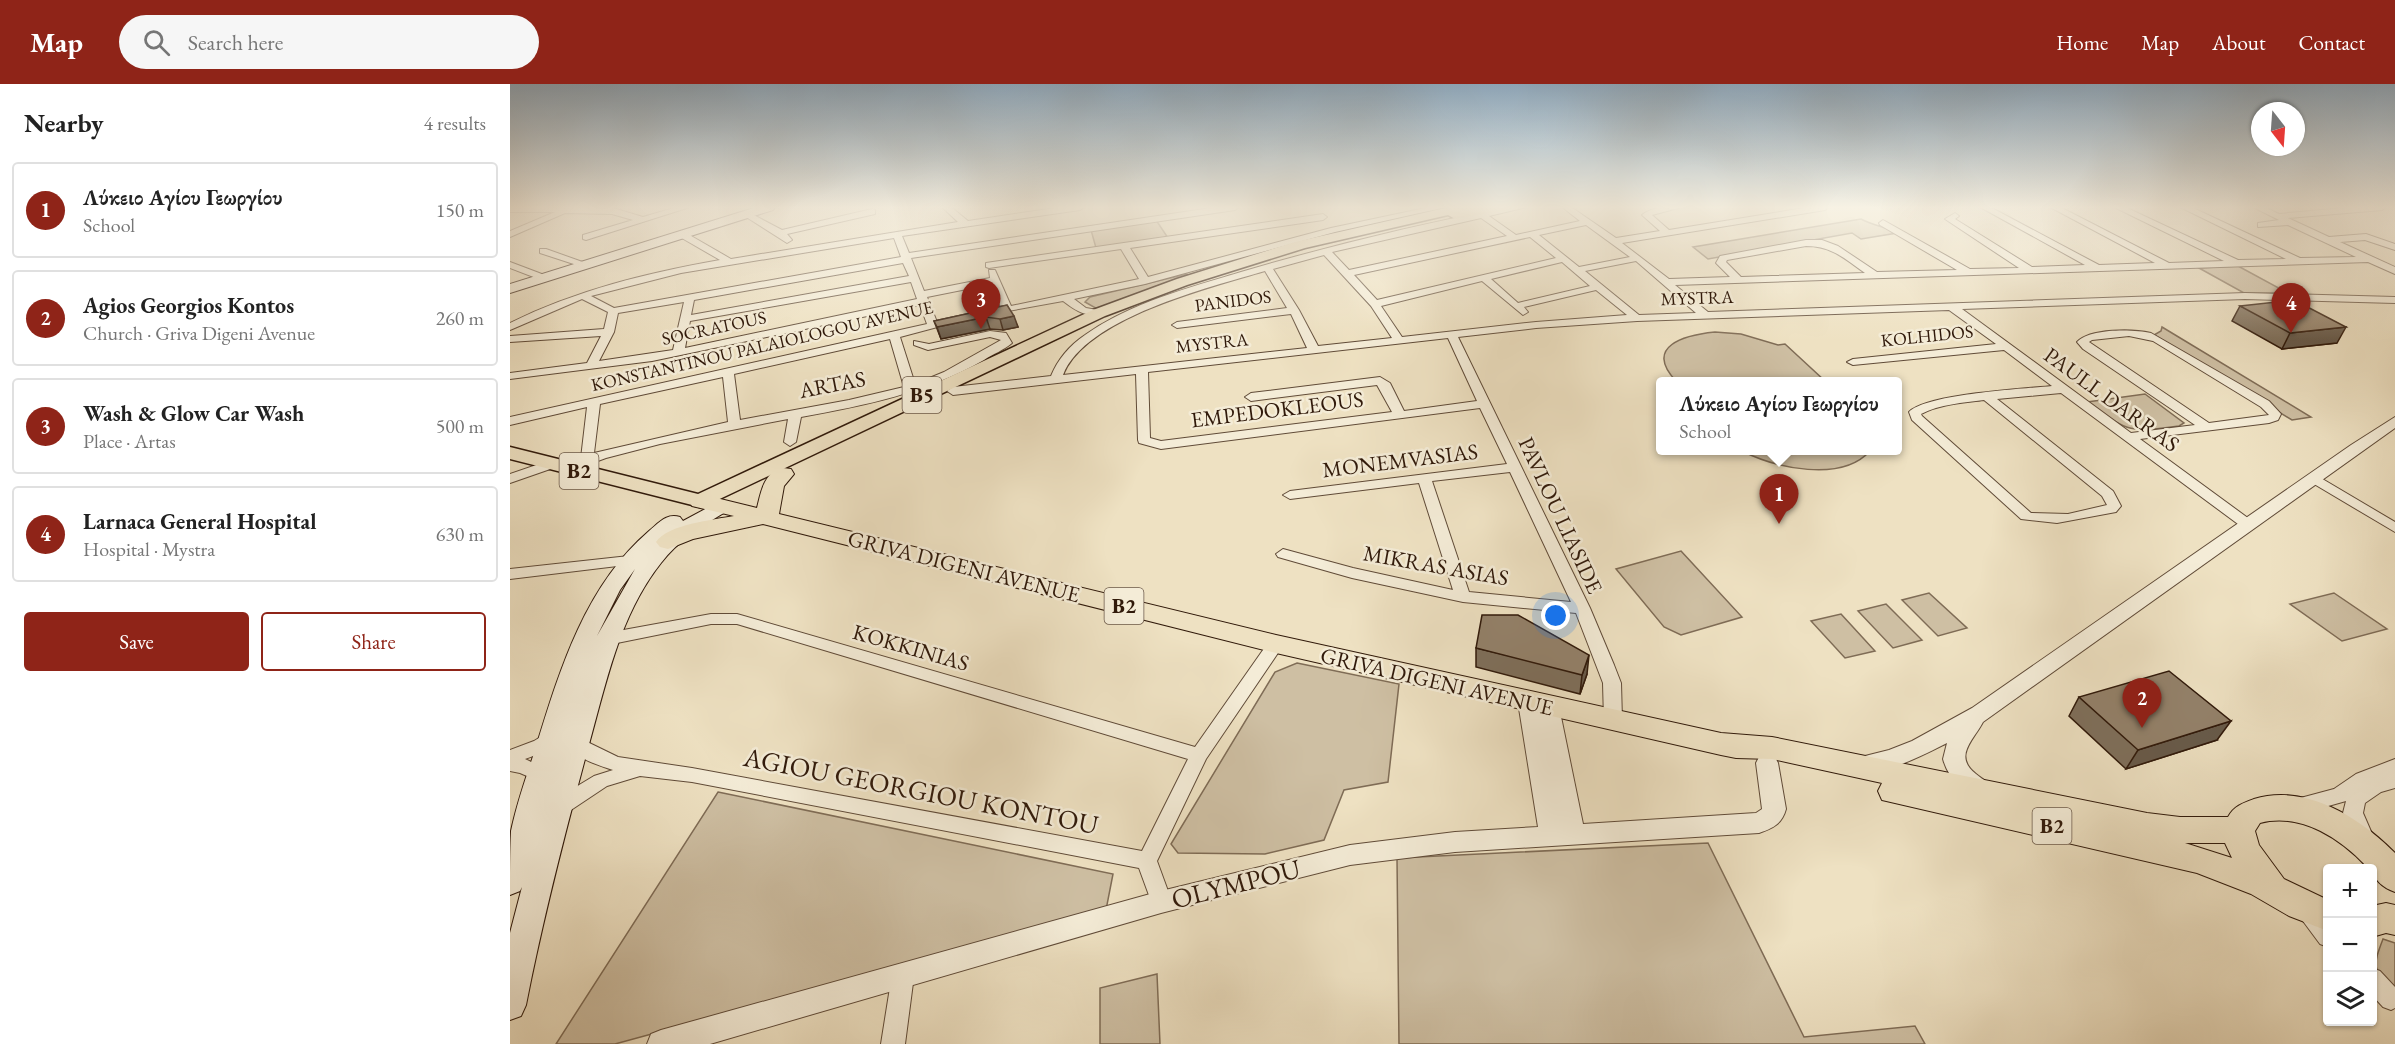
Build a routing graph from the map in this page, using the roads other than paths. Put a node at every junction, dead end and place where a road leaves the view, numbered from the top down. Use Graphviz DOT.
graph roads {
  1 [pos="545,252"];
  2 [pos="629,252"];
  3 [pos="712,252"];
  4 [pos="796,252"];
  5 [pos="904,252"];
  6 [pos="939,252"];
  7 [pos="984,252"];
  8 [pos="1102,252"];
  9 [pos="1128,252"];
  10 [pos="1220,252"];
  11 [pos="1276,252"];
  12 [pos="1302,252"];
  13 [pos="1320,252"];
  14 [pos="1328,252"];
  15 [pos="1446,252"];
  16 [pos="1555,252"];
  17 [pos="1630,252"];
  18 [pos="1761,252"];
  19 [pos="1841,252"];
  20 [pos="1933,252"];
  21 [pos="2001,252"];
  22 [pos="2067,252"];
  23 [pos="2141,252"];
  24 [pos="2212,252"];
  25 [pos="2279,252"];
  26 [pos="2353,252"];
  27 [pos="906,258"];
  28 [pos="1638,258"];
  29 [pos="1564,259"];
  30 [pos="2369,259"];
  31 [pos="730,262"];
  32 [pos="2301,262"];
  33 [pos="2237,264"];
  34 [pos="510,265"];
  35 [pos="586,265"];
  36 [pos="989,265"];
  37 [pos="2168,266"];
  38 [pos="1268,268"];
  39 [pos="2097,268"];
  40 [pos="769,269"];
  41 [pos="1577,270"];
  42 [pos="2030,270"];
  43 [pos="2394,270"];
  44 [pos="1968,272"];
  45 [pos="1349,273"];
  46 [pos="1875,275"];
  47 [pos="543,278"];
  48 [pos="914,278"];
  49 [pos="1484,278"];
  50 [pos="996,280"];
  51 [pos="1739,280"];
  52 [pos="1145,281"];
  53 [pos="1668,282"];
  54 [pos="1597,287"];
  55 [pos="510,289"];
  56 [pos="582,295"];
  57 [pos="690,296"];
  58 [pos="922,298"];
  59 [pos="1066,298"];
  60 [pos="2395,300"];
  61 [pos="1375,304"];
  62 [pos="1516,306"];
  63 [pos="1953,308"];
  64 [pos="1007,309"];
  65 [pos="1294,310"];
  66 [pos="613,311"];
  67 [pos="1089,315"];
  68 [pos="1705,315"];
  69 [pos="1637,318"];
  70 [pos="686,319"];
  71 [pos="1177,325"];
  72 [pos="1536,325"];
  73 [pos="933,326"];
  74 [pos="510,327"];
  75 [pos="609,332"];
  76 [pos="1451,334"];
  77 [pos="894,335"];
  78 [pos="510,339"];
  79 [pos="1399,340"];
  80 [pos="918,343"];
  81 [pos="2004,347"];
  82 [pos="1314,350"];
  83 [pos="678,353"];
  84 [pos="1853,362"];
  85 [pos="590,367"];
  86 [pos="1142,369"];
  87 [pos="728,372"];
  88 [pos="510,376"];
  89 [pos="980,378"];
  90 [pos="1056,378"];
  91 [pos="1002,384"];
  92 [pos="953,386"];
  93 [pos="911,389"];
  94 [pos="2061,389"];
  95 [pos="1251,397"];
  96 [pos="1987,397"];
  97 [pos="594,402"];
  98 [pos="1485,404"];
  99 [pos="796,412"];
  100 [pos="1400,416"];
  101 [pos="510,421"];
  102 [pos="2395,422"];
  103 [pos="734,424"];
  104 [pos="2206,427"];
  105 [pos="2129,437"];
  106 [pos="790,442"];
  107 [pos="510,453"];
  108 [pos="587,459"];
  109 [pos="559,466"];
  110 [pos="1515,467"];
  111 [pos="772,472"];
  112 [pos="2314,478"];
  113 [pos="510,479"];
  114 [pos="1425,479"];
  115 [pos="649,489"];
  116 [pos="1290,495"];
  117 [pos="700,501"];
  118 [pos="722,506"];
  119 [pos="767,517"];
  120 [pos="2247,524"];
  121 [pos="2395,528"];
  122 [pos="668,542"];
  123 [pos="1283,554"];
  124 [pos="629,561"];
  125 [pos="510,574"];
  126 [pos="1463,597"];
  127 [pos="1582,608"];
  128 [pos="607,639"];
  129 [pos="1276,644"];
  130 [pos="1538,704"];
  131 [pos="1981,712"];
  132 [pos="1613,720"];
  133 [pos="552,737"];
  134 [pos="577,744"];
  135 [pos="1736,747"];
  136 [pos="1199,755"];
  137 [pos="510,757"];
  138 [pos="1767,763"];
  139 [pos="510,764"];
  140 [pos="1850,766"];
  141 [pos="2395,766"];
  142 [pos="642,769"];
  143 [pos="541,775"];
  144 [pos="2395,780"];
  145 [pos="1992,795"];
  146 [pos="558,808"];
  147 [pos="2288,808"];
  148 [pos="2239,830"];
  149 [pos="1562,835"];
  150 [pos="1148,861"];
  151 [pos="2387,865"];
  152 [pos="510,882"];
  153 [pos="1161,902"];
  154 [pos="2303,904"];
  155 [pos="2323,930"];
  156 [pos="903,975"];
  157 [pos="2377,982"];
  158 [pos="2377,988"];
  159 [pos="2393,1000"];
  160 [pos="510,1005"];
  161 [pos="662,1044"];
  162 [pos="893,1044"];
  1 -- 35 [label="street"];
  2 -- 35 [label="main road"];
  3 -- 31 [label="street"];
  4 -- 40 [label="street"];
  5 -- 27 [label="street"];
  6 -- 27 [label="street"];
  7 -- 36 [label="street"];
  8 -- 36 [label="street"];
  9 -- 52 [label="street"];
  10 -- 52 [label="street, KONSTANTINOU PALAIOLOGOU AVENUE"];
  11 -- 67 [label="main road, B5"];
  12 -- 89 [label="main road, B5"];
  13 -- 38 [label="street"];
  14 -- 45 [label="street"];
  15 -- 45 [label="street"];
  16 -- 29 [label="street"];
  17 -- 28 [label="street"];
  18 -- 51 [label="street"];
  19 -- 46 [label="street"];
  20 -- 44 [label="street"];
  21 -- 42 [label="street"];
  22 -- 39 [label="street"];
  23 -- 37 [label="street"];
  24 -- 33 [label="street"];
  25 -- 32 [label="street"];
  26 -- 30 [label="street"];
  27 -- 40 [label="street"];
  27 -- 48 [label="street"];
  28 -- 41 [label="street"];
  28 -- 53 [label="street"];
  29 -- 41 [label="street"];
  29 -- 49 [label="street"];
  30 -- 32 [label="street"];
  30 -- 43 [label="street"];
  31 -- 40 [label="street"];
  31 -- 56 [label="street"];
  32 -- 33 [label="street"];
  33 -- 37 [label="street"];
  34 -- 47 [label="street"];
  35 -- 47 [label="main road"];
  36 -- 50 [label="street"];
  37 -- 39 [label="street"];
  38 -- 65 [label="street, PANIDOS"];
  38 -- 90 [label="street"];
  39 -- 42 [label="street"];
  40 -- 57 [label="street"];
  41 -- 54 [label="street"];
  42 -- 44 [label="street"];
  44 -- 46 [label="street"];
  45 -- 61 [label="street"];
  46 -- 51 [label="street"];
  47 -- 55 [label="main road"];
  48 -- 58 [label="street"];
  48 -- 70 [label="street"];
  49 -- 61 [label="street"];
  49 -- 62 [label="street"];
  50 -- 58 [label="street, SOCRATOUS"];
  50 -- 64 [label="street"];
  51 -- 53 [label="street"];
  52 -- 59 [label="street, KONSTANTINOU PALAIOLOGOU AVENUE"];
  53 -- 68 [label="street"];
  54 -- 62 [label="street"];
  54 -- 69 [label="street"];
  56 -- 66 [label="street"];
  56 -- 74 [label="street"];
  57 -- 66 [label="street"];
  57 -- 70 [label="street"];
  58 -- 73 [label="street"];
  58 -- 83 [label="street, SOCRATOUS"];
  59 -- 64 [label="street, KONSTANTINOU PALAIOLOGOU AVENUE"];
  59 -- 67 [label="street"];
  60 -- 63 [label="street, MYSTRA"];
  61 -- 79 [label="street"];
  62 -- 72 [label="street"];
  63 -- 68 [label="street, MYSTRA"];
  63 -- 81 [label="street, PAULL DARRAS"];
  64 -- 73 [label="street, KONSTANTINOU PALAIOLOGOU AVENUE"];
  65 -- 71 [label="street, PANIDOS"];
  65 -- 82 [label="street, PANIDOS"];
  66 -- 75 [label="street"];
  67 -- 92 [label="main road, B5"];
  68 -- 69 [label="street, MYSTRA"];
  69 -- 72 [label="street, MYSTRA"];
  70 -- 83 [label="street"];
  72 -- 76 [label="street, MYSTRA"];
  73 -- 77 [label="street, KONSTANTINOU PALAIOLOGOU AVENUE"];
  75 -- 78 [label="street"];
  75 -- 85 [label="street"];
  76 -- 79 [label="street, MYSTRA"];
  76 -- 98 [label="street, PAVLOU LIASIDE"];
  77 -- 87 [label="street, KONSTANTINOU PALAIOLOGOU AVENUE"];
  77 -- 93 [label="street"];
  79 -- 82 [label="street, MYSTRA"];
  80 -- 93 [label="street, ARTAS"];
  81 -- 84 [label="street, KOLHIDOS"];
  81 -- 94 [label="street, PAULL DARRAS"];
  82 -- 86 [label="street, MYSTRA"];
  83 -- 85 [label="street, SOCRATOUS"];
  85 -- 88 [label="street, SOCRATOUS"];
  86 -- 90 [label="street, MYSTRA"];
  86 -- 100 [label="street, EMPEDOKLEOUS"];
  87 -- 97 [label="street, KONSTANTINOU PALAIOLOGOU AVENUE"];
  87 -- 103 [label="street"];
  89 -- 91 [label="street, MYSTRA"];
  89 -- 92 [label="main road, B5"];
  90 -- 91 [label="street, MYSTRA"];
  91 -- 92 [label="street, MYSTRA"];
  92 -- 111 [label="main road, B5"];
  93 -- 99 [label="street, ARTAS"];
  94 -- 96 [label="street"];
  94 -- 105 [label="street, PAULL DARRAS"];
  95 -- 100 [label="street"];
  96 -- 96 [label="street"];
  97 -- 101 [label="street, KONSTANTINOU PALAIOLOGOU AVENUE"];
  97 -- 108 [label="street"];
  98 -- 100 [label="street, EMPEDOKLEOUS"];
  98 -- 110 [label="street, PAVLOU LIASIDE"];
  99 -- 103 [label="street, ARTAS"];
  99 -- 106 [label="street"];
  102 -- 112 [label="street"];
  103 -- 108 [label="street, ARTAS"];
  104 -- 104 [label="street"];
  104 -- 105 [label="street"];
  105 -- 120 [label="street, PAULL DARRAS"];
  107 -- 109 [label="main road, GRIVA DIGENI AVENUE / B2"];
  108 -- 109 [label="street, ARTAS"];
  109 -- 113 [label="street, ARTAS"];
  109 -- 115 [label="main road, GRIVA DIGENI AVENUE / B2"];
  110 -- 114 [label="street, MONEMVASIAS"];
  110 -- 127 [label="street, PAVLOU LIASIDE"];
  111 -- 115 [label="main road"];
  111 -- 117 [label="main road, B5"];
  111 -- 118 [label="main road, B5"];
  111 -- 119 [label="highway"];
  112 -- 120 [label="street"];
  112 -- 121 [label="street"];
  114 -- 116 [label="street, MONEMVASIAS"];
  114 -- 126 [label="street"];
  115 -- 117 [label="main road, GRIVA DIGENI AVENUE / B2"];
  117 -- 118 [label="highway, GRIVA DIGENI AVENUE / B2"];
  117 -- 124 [label="main road"];
  118 -- 119 [label="highway, GRIVA DIGENI AVENUE / B2"];
  118 -- 122 [label="main road"];
  119 -- 122 [label="highway"];
  119 -- 129 [label="highway, GRIVA DIGENI AVENUE / B2"];
  120 -- 131 [label="street"];
  122 -- 128 [label="main road"];
  123 -- 126 [label="street, MIKRAS ASIAS"];
  124 -- 125 [label="street"];
  124 -- 133 [label="main road"];
  126 -- 127 [label="street, MIKRAS ASIAS"];
  127 -- 132 [label="street, PAVLOU LIASIDE"];
  128 -- 134 [label="main road"];
  128 -- 136 [label="street, KOKKINIAS"];
  129 -- 130 [label="highway, GRIVA DIGENI AVENUE / B2"];
  129 -- 136 [label="street"];
  130 -- 132 [label="highway, GRIVA DIGENI AVENUE / B2"];
  130 -- 149 [label="street"];
  131 -- 140 [label="street"];
  131 -- 145 [label="street"];
  132 -- 135 [label="highway, GRIVA DIGENI AVENUE / B2"];
  133 -- 137 [label="street"];
  133 -- 143 [label="main road"];
  134 -- 142 [label="street, AGIOU GEORGIOU KONTOU"];
  134 -- 146 [label="main road"];
  135 -- 138 [label="highway, GRIVA DIGENI AVENUE / B2"];
  135 -- 140 [label="highway, GRIVA DIGENI AVENUE / B2"];
  136 -- 150 [label="street"];
  138 -- 149 [label="street, OLYMPOU"];
  138 -- 154 [label="highway, GRIVA DIGENI AVENUE / B2"];
  139 -- 143 [label="street"];
  140 -- 145 [label="highway, GRIVA DIGENI AVENUE / B2"];
  141 -- 147 [label="street"];
  142 -- 146 [label="street, AGIOU GEORGIOU KONTOU"];
  142 -- 150 [label="street, AGIOU GEORGIOU KONTOU"];
  143 -- 152 [label="main road"];
  144 -- 151 [label="street"];
  145 -- 148 [label="highway, GRIVA DIGENI AVENUE / B2"];
  146 -- 160 [label="main road"];
  147 -- 148 [label="highway"];
  147 -- 151 [label="highway"];
  148 -- 154 [label="highway"];
  149 -- 153 [label="street, OLYMPOU"];
  150 -- 153 [label="street"];
  153 -- 156 [label="street, OLYMPOU"];
  154 -- 155 [label="street"];
  156 -- 161 [label="street, OLYMPOU"];
  156 -- 162 [label="street"];
  157 -- 159 [label="street"];
  158 -- 159 [label="street"];
}
